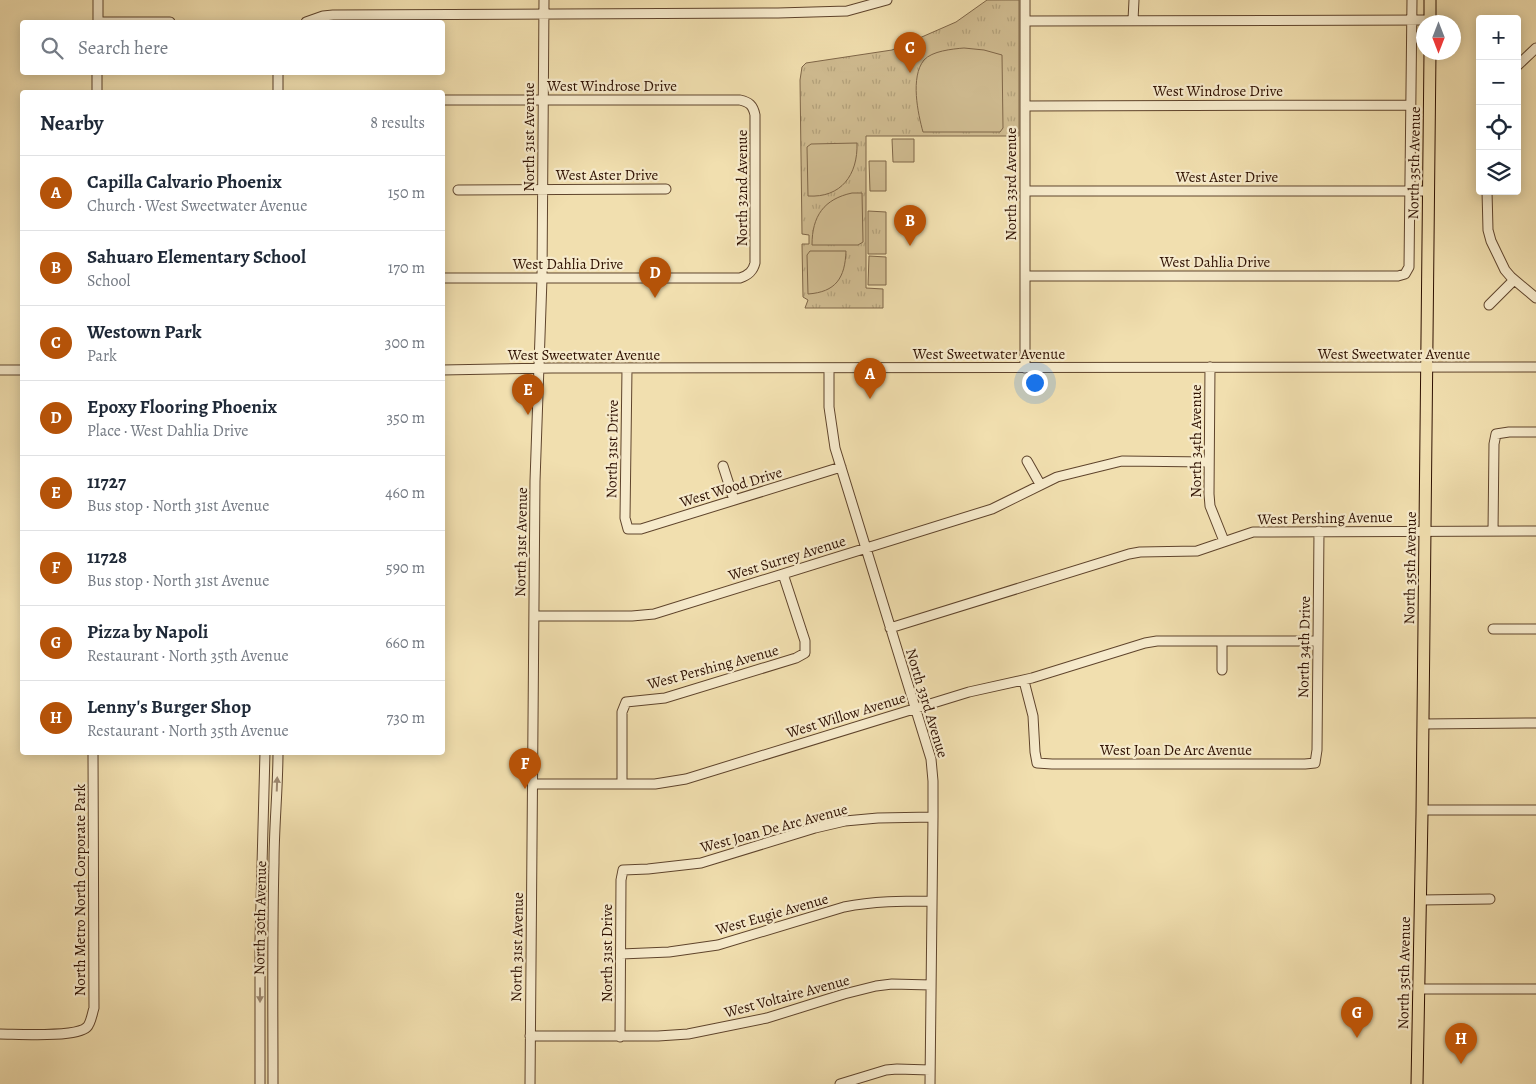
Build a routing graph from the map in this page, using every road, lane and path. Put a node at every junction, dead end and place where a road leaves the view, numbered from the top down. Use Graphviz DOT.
graph roads {
  1 [pos="98,0"];
  2 [pos="544,0"];
  3 [pos="887,0"];
  4 [pos="1025,0"];
  5 [pos="1134,0"];
  6 [pos="1412,0"];
  7 [pos="1430,0"];
  8 [pos="544,14"];
  9 [pos="1430,15"];
  10 [pos="98,20"];
  11 [pos="312,20"];
  12 [pos="1133,20"];
  13 [pos="1412,20"];
  14 [pos="1416,20"];
  15 [pos="1025,21"];
  16 [pos="1536,48"];
  17 [pos="1521,59"];
  18 [pos="1430,60"];
  19 [pos="97,75"];
  20 [pos="278,75"];
  21 [pos="97,90"];
  22 [pos="278,90"];
  23 [pos="445,100"];
  24 [pos="543,100"];
  25 [pos="751,104"];
  26 [pos="1411,105"];
  27 [pos="1025,106"];
  28 [pos="543,188"];
  29 [pos="666,189"];
  30 [pos="458,190"];
  31 [pos="1025,191"];
  32 [pos="1410,191"];
  33 [pos="1428,191"];
  34 [pos="1486,195"];
  35 [pos="751,272"];
  36 [pos="1405,274"];
  37 [pos="1025,276"];
  38 [pos="445,278"];
  39 [pos="542,278"];
  40 [pos="1514,280"];
  41 [pos="1536,298"];
  42 [pos="1489,305"];
  43 [pos="1210,367"];
  44 [pos="1427,367"];
  45 [pos="1536,367"];
  46 [pos="1025,368"];
  47 [pos="539,369"];
  48 [pos="627,369"];
  49 [pos="829,369"];
  50 [pos="0,370"];
  51 [pos="20,370"];
  52 [pos="445,370"];
  53 [pos="1536,432"];
  54 [pos="1027,461"];
  55 [pos="1208,462"];
  56 [pos="723,466"];
  57 [pos="841,467"];
  58 [pos="1040,484"];
  59 [pos="734,500"];
  60 [pos="628,529"];
  61 [pos="1319,531"];
  62 [pos="1425,531"];
  63 [pos="1493,531"];
  64 [pos="1536,531"];
  65 [pos="1224,541"];
  66 [pos="866,548"];
  67 [pos="783,574"];
  68 [pos="534,616"];
  69 [pos="890,628"];
  70 [pos="1536,629"];
  71 [pos="1493,630"];
  72 [pos="1222,641"];
  73 [pos="1318,641"];
  74 [pos="1222,670"];
  75 [pos="1024,681"];
  76 [pos="915,708"];
  77 [pos="1536,723"];
  78 [pos="1423,724"];
  79 [pos="93,755"];
  80 [pos="265,755"];
  81 [pos="278,755"];
  82 [pos="1315,763"];
  83 [pos="533,784"];
  84 [pos="622,784"];
  85 [pos="1422,810"];
  86 [pos="1536,810"];
  87 [pos="933,817"];
  88 [pos="623,870"];
  89 [pos="1490,899"];
  90 [pos="1421,900"];
  91 [pos="932,901"];
  92 [pos="620,954"];
  93 [pos="931,985"];
  94 [pos="1536,988"];
  95 [pos="1419,989"];
  96 [pos="0,1034"];
  97 [pos="530,1036"];
  98 [pos="620,1037"];
  99 [pos="930,1070"];
  100 [pos="260,1084"];
  101 [pos="273,1084"];
  102 [pos="530,1084"];
  103 [pos="840,1084"];
  104 [pos="930,1084"];
  105 [pos="1416,1084"];
  1 -- 10 [label="street"];
  2 -- 8 [label="street, North 31st Avenue"];
  3 -- 8 [label="street"];
  4 -- 15 [label="street, North 33rd Avenue"];
  5 -- 12 [label="street"];
  6 -- 13 [label="street, North 35th Avenue"];
  7 -- 9 [label="main road"];
  8 -- 11 [label="street"];
  8 -- 24 [label="street, North 31st Avenue"];
  12 -- 13 [label="street"];
  12 -- 15 [label="street"];
  13 -- 14 [label="street"];
  13 -- 26 [label="street, North 35th Avenue"];
  15 -- 27 [label="street, North 33rd Avenue"];
  16 -- 17 [label="street"];
  18 -- 33 [label="main road, North 35th Avenue"];
  19 -- 21 [label="street"];
  20 -- 22 [label="street"];
  23 -- 24 [label="street, West Windrose Drive"];
  24 -- 25 [label="street, West Windrose Drive"];
  24 -- 28 [label="street, North 31st Avenue"];
  25 -- 35 [label="street, North 32nd Avenue"];
  26 -- 27 [label="street, West Windrose Drive"];
  26 -- 32 [label="street, North 35th Avenue"];
  27 -- 31 [label="street, North 33rd Avenue"];
  28 -- 29 [label="street, West Aster Drive"];
  28 -- 30 [label="street, West Aster Drive"];
  28 -- 39 [label="street, North 31st Avenue"];
  31 -- 32 [label="street, West Aster Drive"];
  31 -- 37 [label="street, North 33rd Avenue"];
  32 -- 33 [label="street, West Aster Drive"];
  32 -- 36 [label="street, North 35th Avenue"];
  33 -- 44 [label="main road, North 35th Avenue"];
  34 -- 40 [label="street"];
  35 -- 39 [label="street, West Dahlia Drive"];
  36 -- 37 [label="street, West Dahlia Drive"];
  37 -- 46 [label="street, North 33rd Avenue"];
  38 -- 39 [label="street, West Dahlia Drive"];
  39 -- 47 [label="street, North 31st Avenue"];
  40 -- 41 [label="street"];
  40 -- 42 [label="street"];
  43 -- 44 [label="street, West Sweetwater Avenue"];
  43 -- 46 [label="street, West Sweetwater Avenue"];
  43 -- 55 [label="street, North 34th Avenue"];
  44 -- 45 [label="street, West Sweetwater Avenue"];
  44 -- 62 [label="main road, North 35th Avenue"];
  46 -- 49 [label="street, West Sweetwater Avenue"];
  47 -- 48 [label="street, West Sweetwater Avenue"];
  47 -- 52 [label="street, West Sweetwater Avenue"];
  47 -- 68 [label="street, North 31st Avenue"];
  48 -- 49 [label="street, West Sweetwater Avenue"];
  48 -- 60 [label="street, North 31st Drive"];
  49 -- 57 [label="street, North 33rd Avenue"];
  50 -- 51 [label="street"];
  53 -- 63 [label="street"];
  54 -- 58 [label="street"];
  55 -- 58 [label="street, West Surrey Avenue"];
  55 -- 65 [label="street, North 34th Avenue"];
  56 -- 59 [label="street"];
  57 -- 59 [label="street, West Wood Drive"];
  57 -- 66 [label="street, North 33rd Avenue"];
  58 -- 66 [label="street, West Surrey Avenue"];
  59 -- 60 [label="street, West Wood Drive"];
  61 -- 62 [label="street, West Pershing Avenue"];
  61 -- 65 [label="street, West Pershing Avenue"];
  61 -- 73 [label="street, North 34th Drive"];
  62 -- 63 [label="street, West Pershing Avenue"];
  62 -- 78 [label="main road, North 35th Avenue"];
  63 -- 64 [label="street, West Pershing Avenue"];
  65 -- 69 [label="street, West Pershing Avenue"];
  66 -- 67 [label="street, West Surrey Avenue"];
  66 -- 69 [label="street, North 33rd Avenue"];
  67 -- 68 [label="street, West Surrey Avenue"];
  67 -- 84 [label="street, West Pershing Avenue"];
  68 -- 83 [label="street, North 31st Avenue"];
  69 -- 76 [label="street, North 33rd Avenue"];
  70 -- 71 [label="street"];
  72 -- 73 [label="street, West Willow Avenue"];
  72 -- 74 [label="street"];
  72 -- 75 [label="street, West Willow Avenue"];
  73 -- 82 [label="street, North 34th Drive"];
  75 -- 76 [label="street, West Willow Avenue"];
  75 -- 82 [label="street, West Joan De Arc Avenue"];
  76 -- 84 [label="street, West Willow Avenue"];
  76 -- 87 [label="street, North 33rd Avenue"];
  77 -- 78 [label="street"];
  78 -- 85 [label="main road, North 35th Avenue"];
  79 -- 96 [label="street, North Metro North Corporate Park"];
  80 -- 100 [label="street, North 30th Avenue, one-way"];
  101 -- 81 [label="street, North 30th Avenue, one-way"];
  83 -- 84 [label="street, West Willow Avenue"];
  83 -- 97 [label="street, North 31st Avenue"];
  85 -- 86 [label="street"];
  85 -- 90 [label="main road, North 35th Avenue"];
  87 -- 88 [label="street, West Joan De Arc Avenue"];
  87 -- 91 [label="street, North 33rd Avenue"];
  88 -- 92 [label="street, North 31st Drive"];
  89 -- 90 [label="street"];
  90 -- 95 [label="main road, North 35th Avenue"];
  91 -- 92 [label="street, West Eugie Avenue"];
  91 -- 93 [label="street, North 33rd Avenue"];
  92 -- 98 [label="street, North 31st Drive"];
  93 -- 98 [label="street, West Voltaire Avenue"];
  93 -- 99 [label="street, North 33rd Avenue"];
  94 -- 95 [label="street"];
  95 -- 105 [label="main road, North 35th Avenue"];
  97 -- 98 [label="street, West Voltaire Avenue"];
  97 -- 102 [label="street, North 31st Avenue"];
  99 -- 103 [label="street"];
  99 -- 104 [label="street, North 33rd Avenue"];
}
